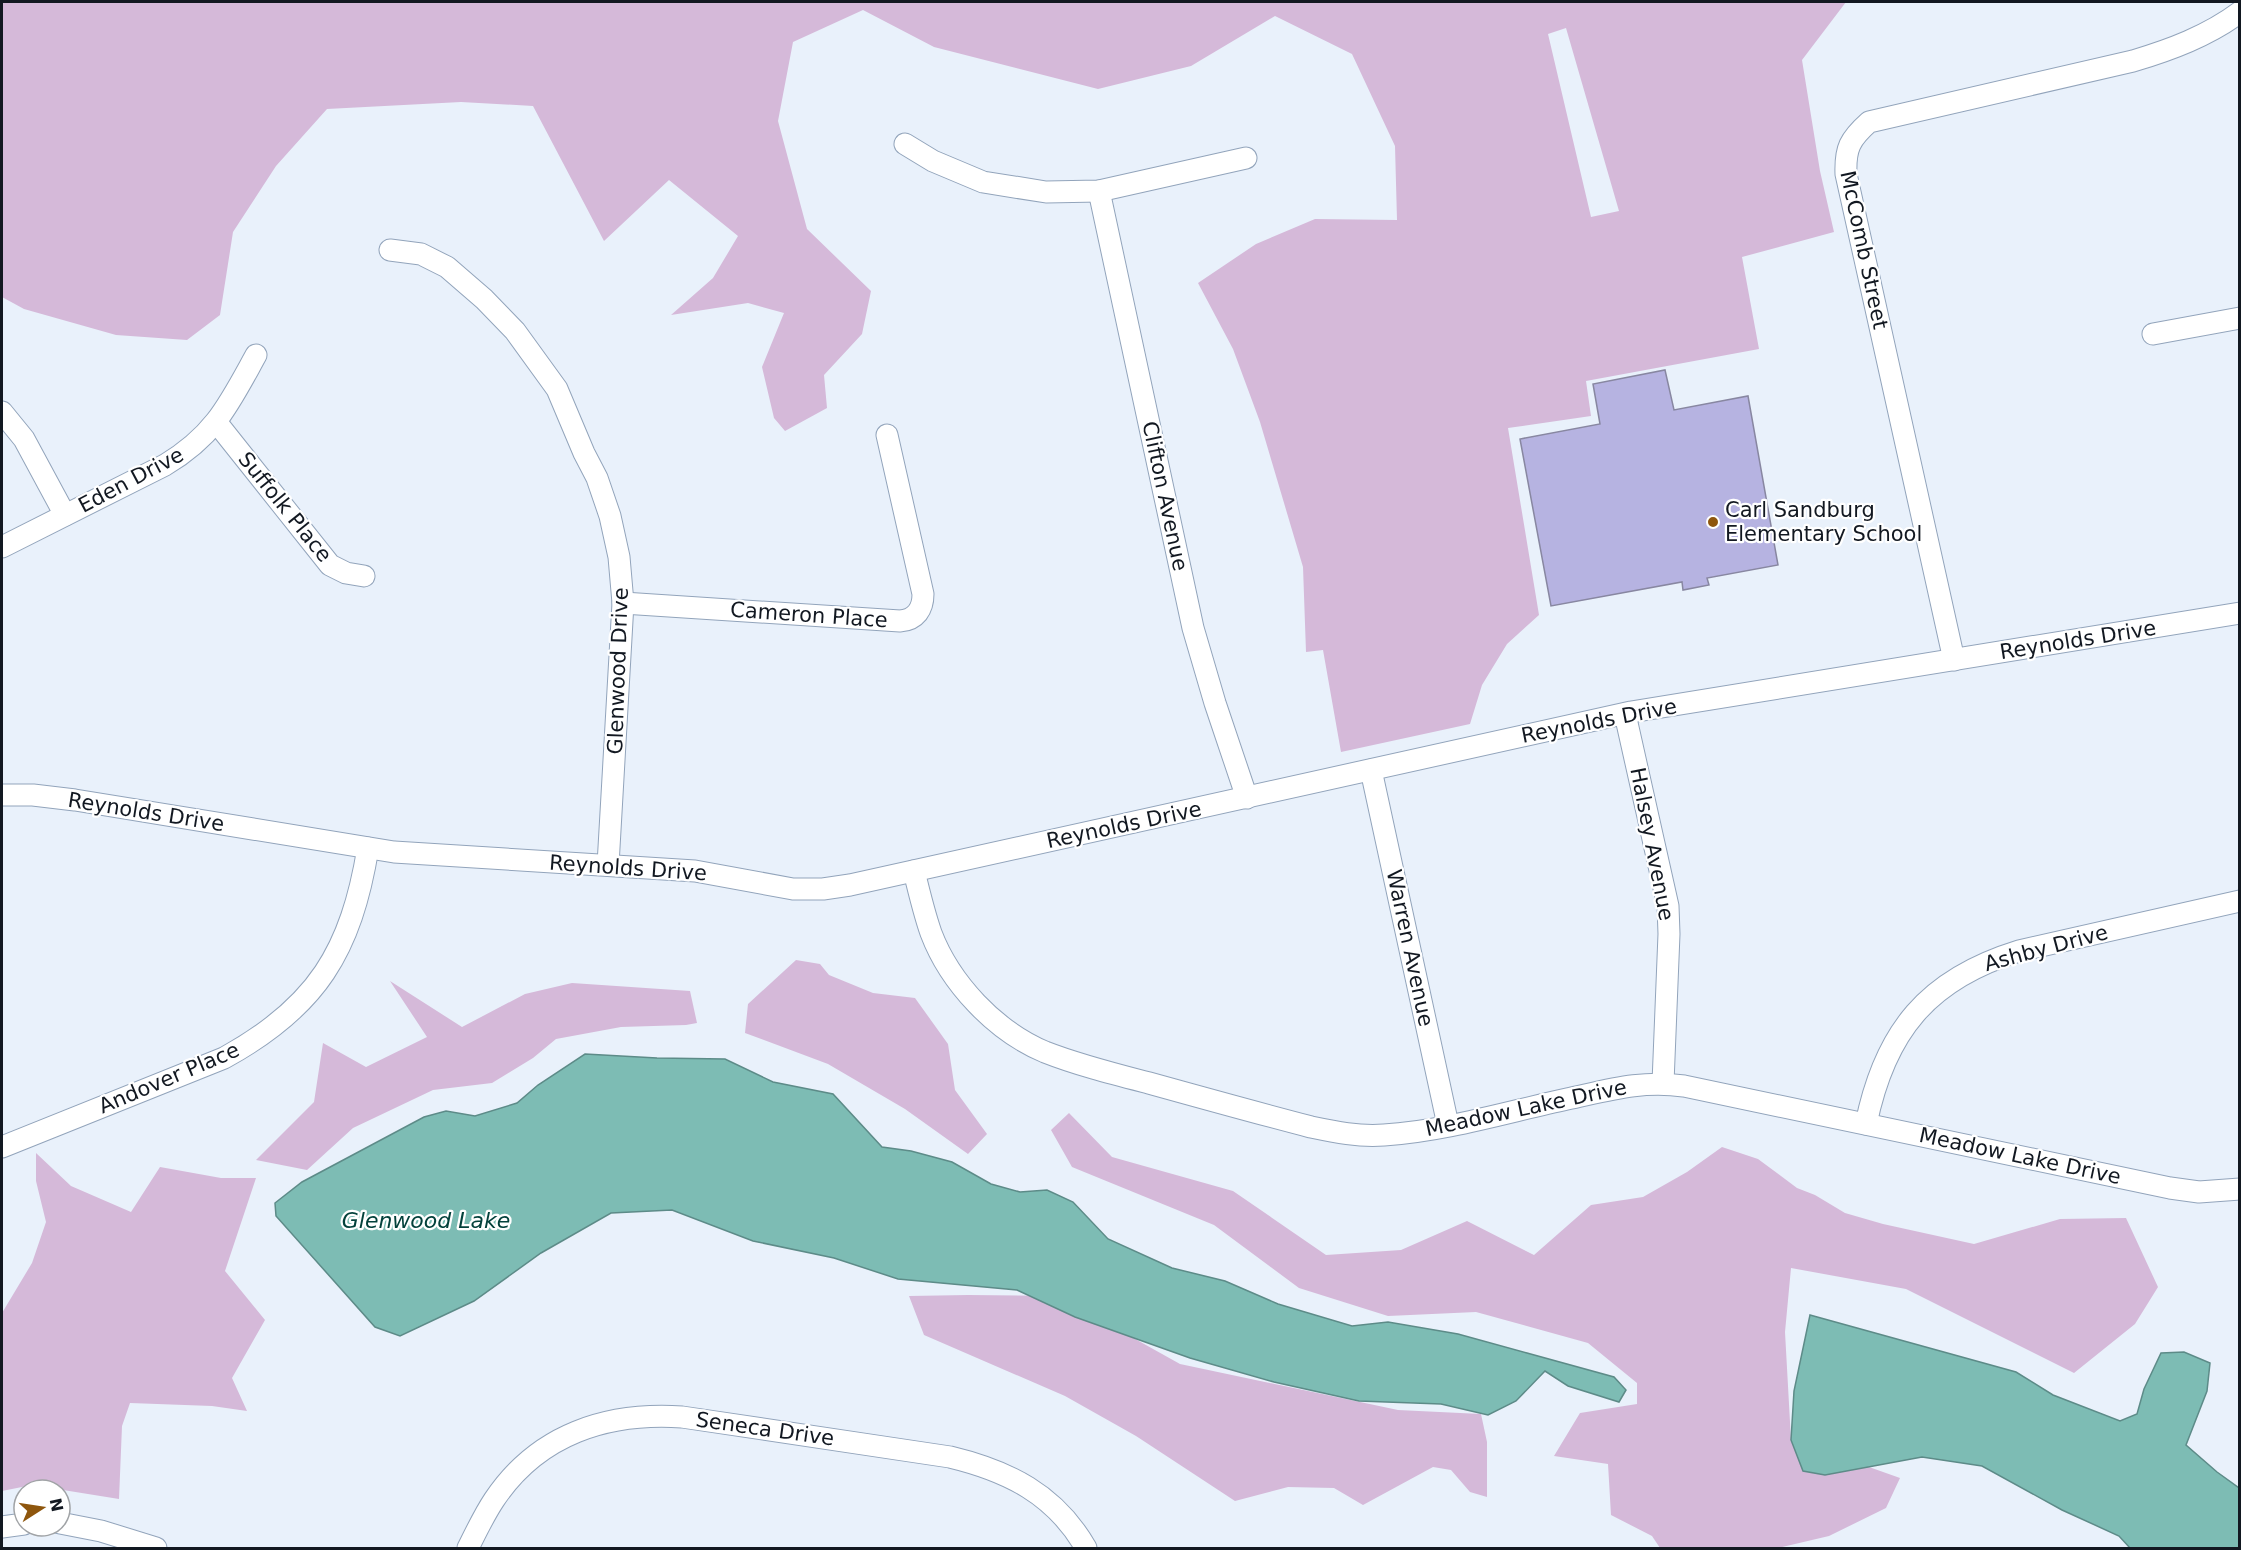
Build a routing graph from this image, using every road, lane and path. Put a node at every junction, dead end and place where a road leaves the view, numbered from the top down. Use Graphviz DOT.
graph roads {
  1 [pos="2240,12"];
  2 [pos="905,144"];
  3 [pos="1246,158"];
  4 [pos="1099,191"];
  5 [pos="390,250"];
  6 [pos="2240,318"];
  7 [pos="2153,334"];
  8 [pos="256,355"];
  9 [pos="2,412"];
  10 [pos="217,423"];
  11 [pos="887,435"];
  12 [pos="65,515"];
  13 [pos="2,548"];
  14 [pos="364,576"];
  15 [pos="623,603"];
  16 [pos="2240,613"];
  17 [pos="1954,660"];
  18 [pos="1625,714"];
  19 [pos="1371,770"];
  20 [pos="2,795"];
  21 [pos="1247,798"];
  22 [pos="368,848"];
  23 [pos="608,865"];
  24 [pos="914,872"];
  25 [pos="2240,901"];
  26 [pos="1663,1083"];
  27 [pos="1866,1124"];
  28 [pos="1448,1125"];
  29 [pos="2,1147"];
  30 [pos="2240,1189"];
  31 [pos="72,1525"];
  32 [pos="156,1548"];
  33 [pos="468,1548"];
  34 [pos="1086,1548"];
  1 -- 17 [label="street, McComb Street"];
  2 -- 4 [label="street"];
  3 -- 4 [label="street"];
  4 -- 21 [label="street, Clifton Avenue"];
  5 -- 15 [label="street, Glenwood Drive"];
  6 -- 7 [label="street"];
  8 -- 10 [label="street, Eden Drive"];
  9 -- 12 [label="street"];
  10 -- 12 [label="street, Eden Drive"];
  10 -- 14 [label="street, Suffolk Place"];
  11 -- 15 [label="street, Cameron Place"];
  12 -- 13 [label="street, Eden Drive"];
  15 -- 23 [label="street, Glenwood Drive"];
  16 -- 17 [label="street, Reynolds Drive"];
  17 -- 18 [label="street, Reynolds Drive"];
  18 -- 19 [label="street, Reynolds Drive"];
  18 -- 26 [label="street, Halsey Avenue"];
  19 -- 21 [label="street, Reynolds Drive"];
  19 -- 28 [label="street, Warren Avenue"];
  20 -- 22 [label="street, Reynolds Drive"];
  21 -- 24 [label="street, Reynolds Drive"];
  22 -- 23 [label="street, Reynolds Drive"];
  22 -- 29 [label="street, Andover Place"];
  23 -- 24 [label="street, Reynolds Drive"];
  24 -- 28 [label="street, Meadow Lake Drive"];
  25 -- 27 [label="street, Ashby Drive"];
  26 -- 27 [label="street, Meadow Lake Drive"];
  26 -- 28 [label="street, Meadow Lake Drive"];
  27 -- 30 [label="street, Meadow Lake Drive"];
  31 -- 32 [label="street"];
  33 -- 34 [label="street, Seneca Drive"];
}
